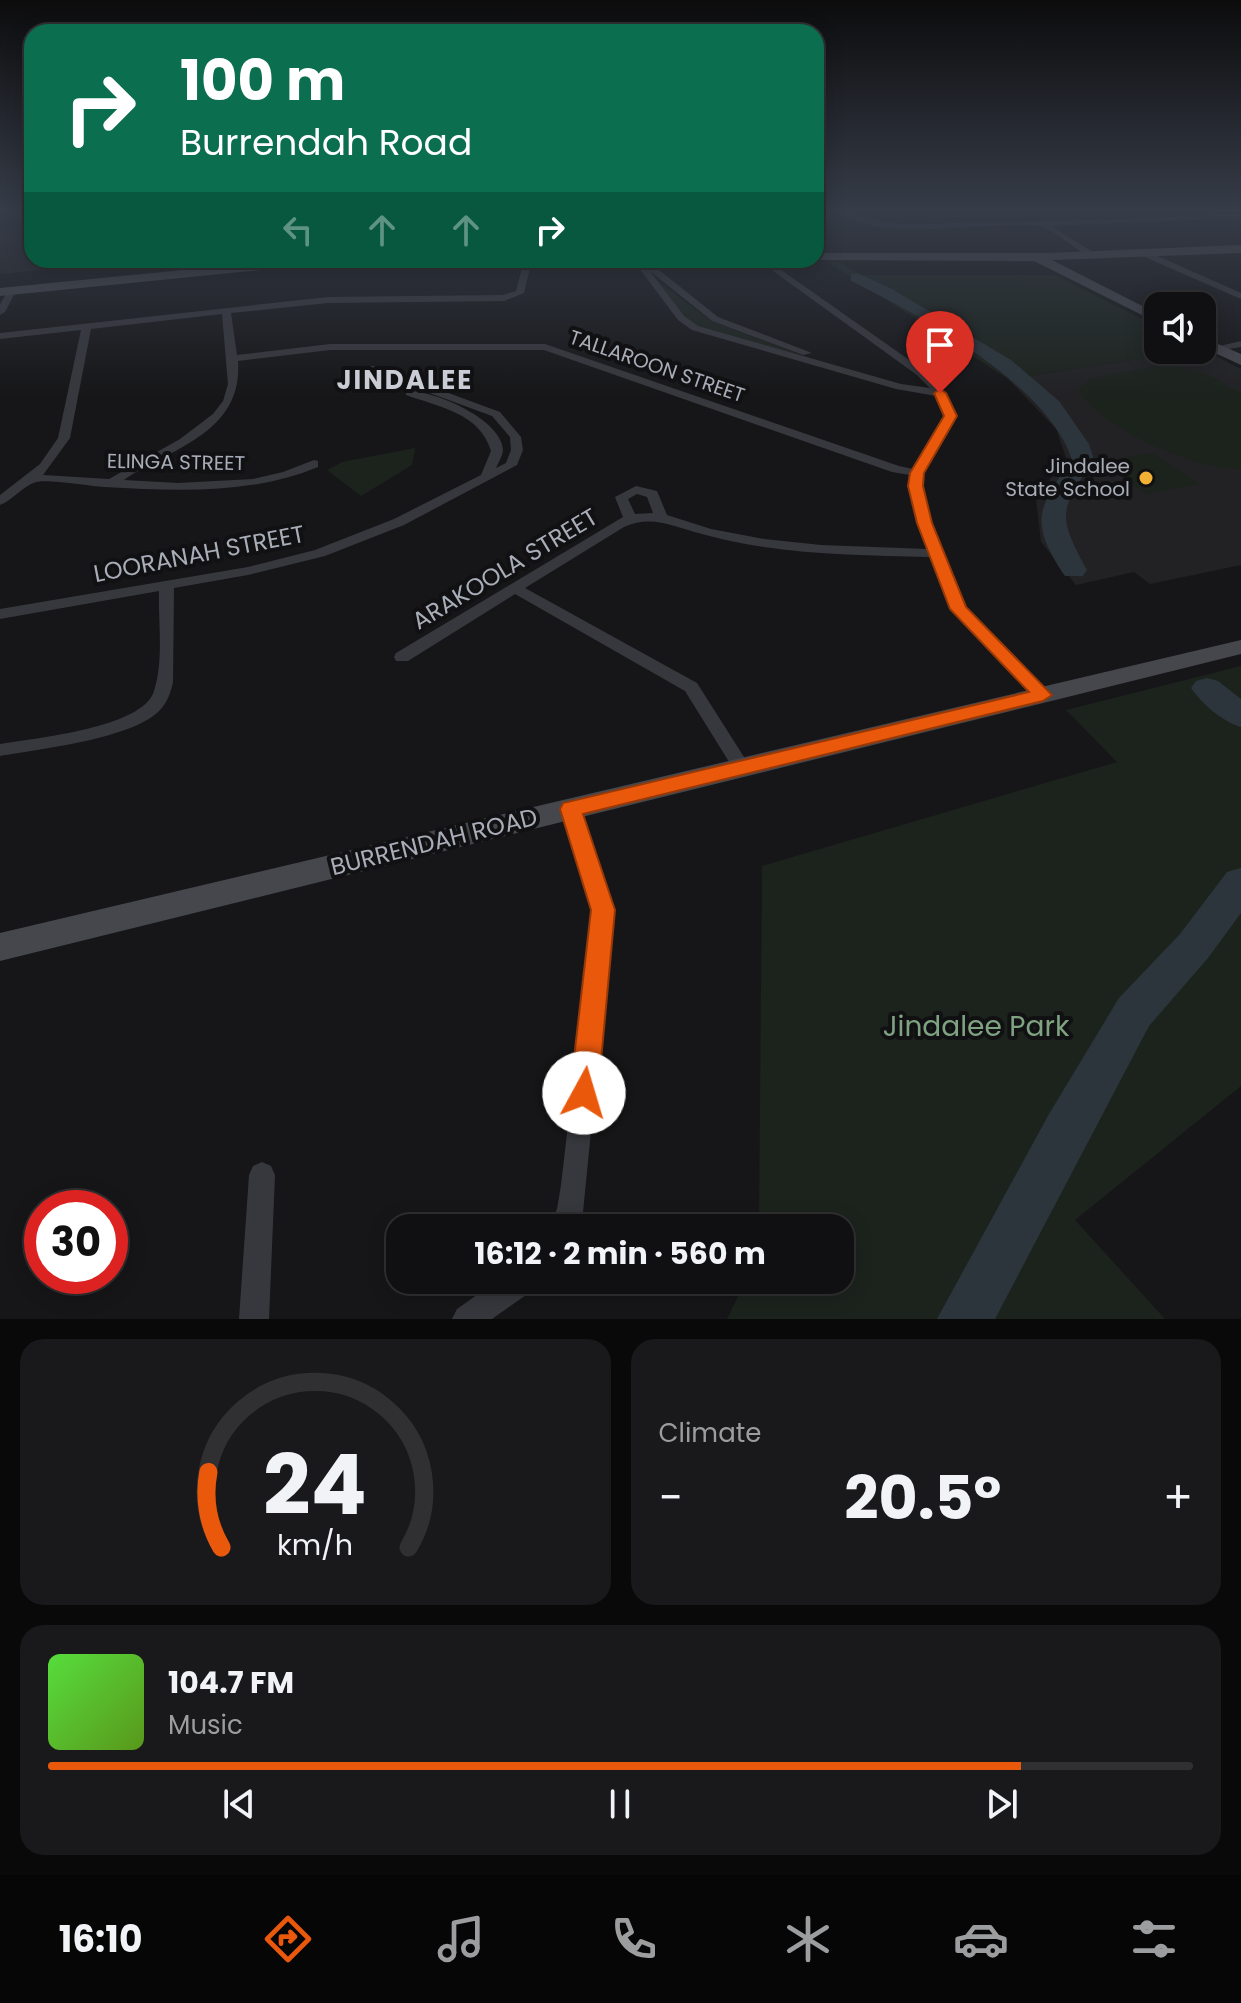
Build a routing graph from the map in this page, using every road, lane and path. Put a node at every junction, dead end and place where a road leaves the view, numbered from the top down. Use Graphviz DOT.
graph roads {
  1 [pos="188,274"];
  2 [pos="525,274"];
  3 [pos="647,274"];
  4 [pos="658,274"];
  5 [pos="781,274"];
  6 [pos="1069,274"];
  7 [pos="1189,274"];
  8 [pos="1241,285"];
  9 [pos="1217,286"];
  10 [pos="6,292"];
  11 [pos="1241,296"];
  12 [pos="226,311"];
  13 [pos="0,312"];
  14 [pos="1144,312"];
  15 [pos="87,326"];
  16 [pos="0,336"];
  17 [pos="1216,344"];
  18 [pos="1241,344"];
  19 [pos="380,347"];
  20 [pos="1216,348"];
  21 [pos="232,359"];
  22 [pos="1241,360"];
  23 [pos="371,368"];
  24 [pos="837,368"];
  25 [pos="940,393"];
  26 [pos="314,464"];
  27 [pos="917,473"];
  28 [pos="487,476"];
  29 [pos="35,478"];
  30 [pos="113,482"];
  31 [pos="0,501"];
  32 [pos="661,517"];
  33 [pos="630,519"];
  34 [pos="935,553"];
  35 [pos="167,584"];
  36 [pos="516,589"];
  37 [pos="0,614"];
  38 [pos="1241,647"];
  39 [pos="402,657"];
  40 [pos="1043,695"];
  41 [pos="0,750"];
  42 [pos="742,768"];
  43 [pos="571,809"];
  44 [pos="0,947"];
  45 [pos="262,1175"];
  46 [pos="569,1214"];
  47 [pos="503,1294"];
  48 [pos="254,1319"];
  49 [pos="467,1319"];
  1 -- 10 [label="street"];
  2 -- 12 [label="street"];
  3 -- 24 [label="street"];
  4 -- 24 [label="street"];
  5 -- 25 [label="street"];
  6 -- 14 [label="street"];
  7 -- 9 [label="street"];
  8 -- 9 [label="street"];
  9 -- 11 [label="street"];
  10 -- 13 [label="street"];
  12 -- 15 [label="street"];
  12 -- 21 [label="street"];
  15 -- 16 [label="street"];
  15 -- 29 [label="street"];
  17 -- 18 [label="street"];
  19 -- 21 [label="street, TALLAROON STREET"];
  19 -- 23 [label="street"];
  19 -- 27 [label="street, TALLAROON STREET"];
  20 -- 22 [label="street"];
  21 -- 30 [label="street"];
  23 -- 28 [label="street"];
  23 -- 28 [label="street, LOORANAH STREET"];
  24 -- 25 [label="street"];
  25 -- 27 [label="street"];
  26 -- 30 [label="street, ELINGA STREET"];
  27 -- 34 [label="street"];
  28 -- 35 [label="street, LOORANAH STREET"];
  29 -- 30 [label="street, ELINGA STREET"];
  29 -- 31 [label="street"];
  32 -- 33 [label="street, ARAKOOLA STREET"];
  32 -- 33 [label="street, ARAKOOLA STREET"];
  32 -- 34 [label="street, ARAKOOLA STREET"];
  33 -- 36 [label="street, ARAKOOLA STREET"];
  34 -- 40 [label="street"];
  35 -- 37 [label="street, LOORANAH STREET"];
  35 -- 41 [label="street"];
  36 -- 39 [label="street, ARAKOOLA STREET"];
  36 -- 42 [label="street"];
  38 -- 40 [label="street, BURRENDAH ROAD"];
  40 -- 42 [label="street, BURRENDAH ROAD"];
  42 -- 43 [label="street, BURRENDAH ROAD"];
  43 -- 44 [label="street, BURRENDAH ROAD"];
  43 -- 46 [label="street"];
  45 -- 48 [label="street"];
  47 -- 49 [label="street"];
}
